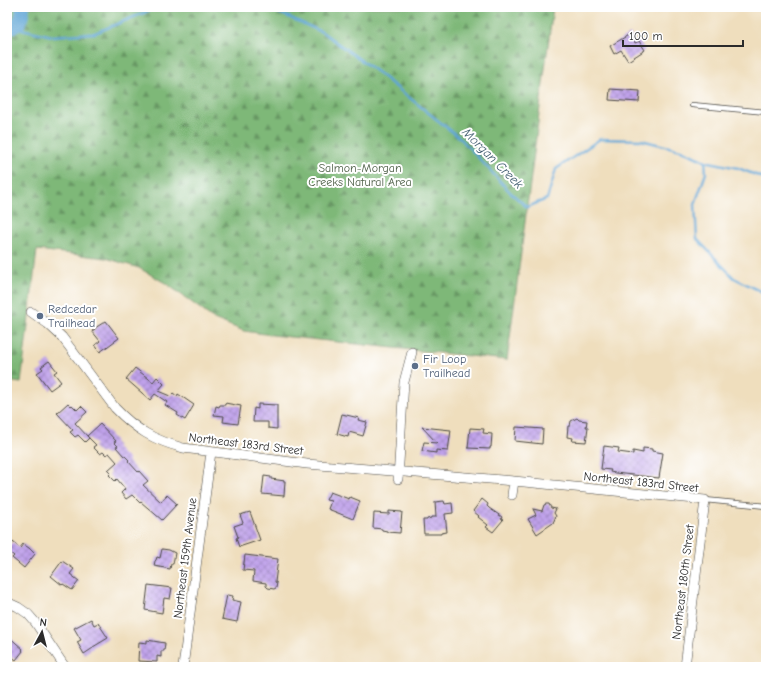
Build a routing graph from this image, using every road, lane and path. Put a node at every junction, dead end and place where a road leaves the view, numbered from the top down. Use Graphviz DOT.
graph roads {
  1 [pos="692,105"];
  2 [pos="766,112"];
  3 [pos="31,312"];
  4 [pos="412,352"];
  5 [pos="211,452"];
  6 [pos="398,476"];
  7 [pos="514,481"];
  8 [pos="512,495"];
  9 [pos="705,500"];
  10 [pos="766,506"];
  11 [pos="7,602"];
  12 [pos="65,667"];
  13 [pos="183,667"];
  14 [pos="684,667"];
  1 -- 2 [label="lane"];
  3 -- 5 [label="street, Northeast 183rd Street"];
  4 -- 6 [label="street"];
  5 -- 6 [label="street, Northeast 183rd Street"];
  5 -- 13 [label="street, Northeast 159th Avenue"];
  6 -- 7 [label="street, Northeast 183rd Street"];
  7 -- 8 [label="street"];
  7 -- 9 [label="street, Northeast 183rd Street"];
  9 -- 10 [label="lane, Northeast 183rd Street"];
  9 -- 14 [label="street, Northeast 180th Street"];
  11 -- 12 [label="street"];
}
